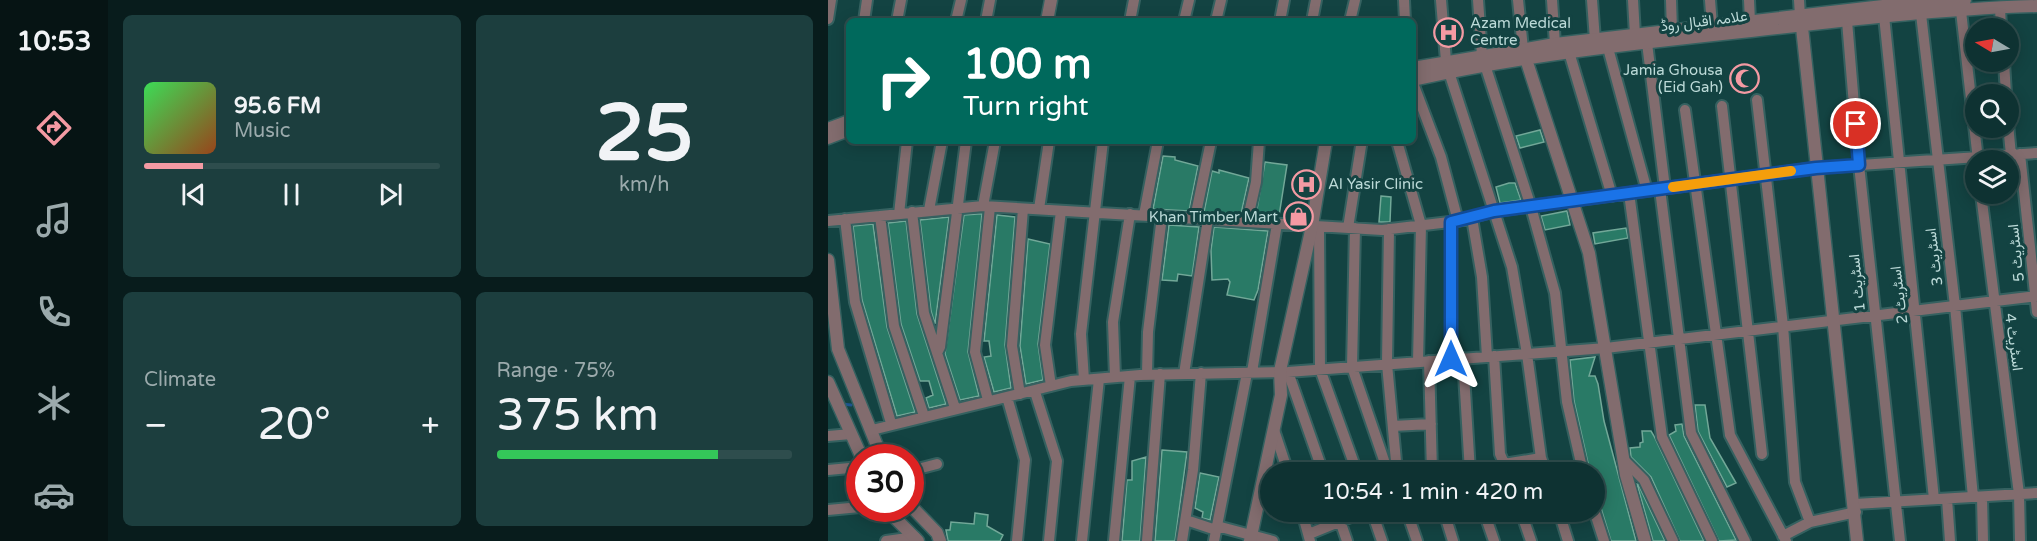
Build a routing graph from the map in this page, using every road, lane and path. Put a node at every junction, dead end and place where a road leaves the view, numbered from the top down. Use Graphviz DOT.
graph roads {
  1 [pos="831,0"];
  2 [pos="867,0"];
  3 [pos="901,0"];
  4 [pos="960,0"];
  5 [pos="990,0"];
  6 [pos="1051,0"];
  7 [pos="1134,0"];
  8 [pos="1189,0"];
  9 [pos="1221,0"];
  10 [pos="1284,0"];
  11 [pos="1316,0"];
  12 [pos="1355,0"];
  13 [pos="1404,0"];
  14 [pos="1441,0"];
  15 [pos="1478,0"];
  16 [pos="1518,0"];
  17 [pos="1552,0"];
  18 [pos="1592,0"];
  19 [pos="1633,0"];
  20 [pos="1671,0"];
  21 [pos="1710,0"];
  22 [pos="1749,0"];
  23 [pos="1799,0"];
  24 [pos="1961,3"];
  25 [pos="1920,6"];
  26 [pos="2037,6"];
  27 [pos="1883,7"];
  28 [pos="2000,8"];
  29 [pos="1841,11"];
  30 [pos="864,18"];
  31 [pos="898,18"];
  32 [pos="957,18"];
  33 [pos="987,18"];
  34 [pos="1048,18"];
  35 [pos="1131,18"];
  36 [pos="1185,18"];
  37 [pos="1217,18"];
  38 [pos="1281,18"];
  39 [pos="1313,18"];
  40 [pos="1351,18"];
  41 [pos="1405,18"];
  42 [pos="2000,18"];
  43 [pos="828,19"];
  44 [pos="1750,21"];
  45 [pos="1801,21"];
  46 [pos="1712,26"];
  47 [pos="1672,30"];
  48 [pos="1635,35"];
  49 [pos="1595,40"];
  50 [pos="1647,43"];
  51 [pos="1555,44"];
  52 [pos="1608,48"];
  53 [pos="1569,52"];
  54 [pos="1525,54"];
  55 [pos="1483,61"];
  56 [pos="1448,67"];
  57 [pos="1416,68"];
  58 [pos="1416,81"];
  59 [pos="1416,90"];
  60 [pos="1757,100"];
  61 [pos="1722,106"];
  62 [pos="1685,110"];
  63 [pos="846,124"];
  64 [pos="846,124"];
  65 [pos="828,129"];
  66 [pos="828,138"];
  67 [pos="907,144"];
  68 [pos="941,144"];
  69 [pos="966,144"];
  70 [pos="995,144"];
  71 [pos="1049,144"];
  72 [pos="1103,144"];
  73 [pos="1157,144"];
  74 [pos="1210,144"];
  75 [pos="1259,144"];
  76 [pos="1326,144"];
  77 [pos="1398,144"];
  78 [pos="1360,146"];
  79 [pos="1976,150"];
  80 [pos="2037,153"];
  81 [pos="2019,154"];
  82 [pos="1965,159"];
  83 [pos="1937,160"];
  84 [pos="1898,162"];
  85 [pos="1859,165"];
  86 [pos="1816,168"];
  87 [pos="1765,175"];
  88 [pos="1730,179"];
  89 [pos="2019,181"];
  90 [pos="1695,184"];
  91 [pos="1663,189"];
  92 [pos="1647,191"];
  93 [pos="1629,194"];
  94 [pos="1612,196"];
  95 [pos="1573,201"];
  96 [pos="1982,204"];
  97 [pos="957,207"];
  98 [pos="987,207"];
  99 [pos="1531,207"];
  100 [pos="1023,209"];
  101 [pos="1038,209"];
  102 [pos="929,210"];
  103 [pos="1061,211"];
  104 [pos="1494,211"];
  105 [pos="912,212"];
  106 [pos="1094,212"];
  107 [pos="899,214"];
  108 [pos="1130,214"];
  109 [pos="1144,215"];
  110 [pos="880,216"];
  111 [pos="1162,216"];
  112 [pos="1195,218"];
  113 [pos="1472,218"];
  114 [pos="845,219"];
  115 [pos="1208,219"];
  116 [pos="828,221"];
  117 [pos="1247,222"];
  118 [pos="1455,222"];
  119 [pos="1277,224"];
  120 [pos="1421,225"];
  121 [pos="1316,226"];
  122 [pos="1352,228"];
  123 [pos="1389,229"];
  124 [pos="828,261"];
  125 [pos="2036,296"];
  126 [pos="1993,301"];
  127 [pos="1955,306"];
  128 [pos="1916,310"];
  129 [pos="2037,312"];
  130 [pos="1876,315"];
  131 [pos="1832,321"];
  132 [pos="1783,326"];
  133 [pos="1748,330"];
  134 [pos="1715,334"];
  135 [pos="1680,339"];
  136 [pos="1649,342"];
  137 [pos="1606,348"];
  138 [pos="1563,351"];
  139 [pos="937,353"];
  140 [pos="1527,354"];
  141 [pos="1490,356"];
  142 [pos="1463,358"];
  143 [pos="1451,359"];
  144 [pos="1424,362"];
  145 [pos="1388,364"];
  146 [pos="1352,367"];
  147 [pos="1320,369"];
  148 [pos="1284,371"];
  149 [pos="1201,373"];
  150 [pos="1250,373"];
  151 [pos="1147,374"];
  152 [pos="1160,374"];
  153 [pos="1184,374"];
  154 [pos="1130,376"];
  155 [pos="1115,377"];
  156 [pos="1099,379"];
  157 [pos="1084,380"];
  158 [pos="828,382"];
  159 [pos="1051,386"];
  160 [pos="1035,392"];
  161 [pos="1020,394"];
  162 [pos="1007,398"];
  163 [pos="988,400"];
  164 [pos="955,408"];
  165 [pos="924,416"];
  166 [pos="891,423"];
  167 [pos="1431,424"];
  168 [pos="1393,426"];
  169 [pos="872,430"];
  170 [pos="1274,430"];
  171 [pos="851,434"];
  172 [pos="828,436"];
  173 [pos="856,444"];
  174 [pos="877,444"];
  175 [pos="1762,454"];
  176 [pos="1540,455"];
  177 [pos="1623,459"];
  178 [pos="1285,462"];
  179 [pos="1319,462"];
  180 [pos="1354,462"];
  181 [pos="1385,462"];
  182 [pos="1396,462"];
  183 [pos="1432,462"];
  184 [pos="1469,462"];
  185 [pos="1503,462"];
  186 [pos="1527,462"];
  187 [pos="1542,462"];
  188 [pos="1581,462"];
  189 [pos="937,464"];
  190 [pos="924,467"];
  191 [pos="846,468"];
  192 [pos="828,470"];
  193 [pos="2037,493"];
  194 [pos="2019,494"];
  195 [pos="1977,497"];
  196 [pos="1934,499"];
  197 [pos="1947,499"];
  198 [pos="1894,501"];
  199 [pos="846,508"];
  200 [pos="1855,508"];
  201 [pos="828,510"];
  202 [pos="924,520"];
  203 [pos="1186,520"];
  204 [pos="899,522"];
  205 [pos="1305,522"];
  206 [pos="1331,522"];
  207 [pos="1341,522"];
  208 [pos="1375,522"];
  209 [pos="1410,522"];
  210 [pos="1447,522"];
  211 [pos="1487,522"];
  212 [pos="1524,522"];
  213 [pos="1562,522"];
  214 [pos="1598,522"];
  215 [pos="1810,522"];
  216 [pos="1215,532"];
  217 [pos="1310,537"];
  218 [pos="1250,538"];
  219 [pos="916,539"];
  220 [pos="1785,539"];
  221 [pos="886,541"];
  222 [pos="940,541"];
  223 [pos="1017,541"];
  224 [pos="1049,541"];
  225 [pos="1082,541"];
  226 [pos="1114,541"];
  227 [pos="1147,541"];
  228 [pos="1182,541"];
  229 [pos="1273,541"];
  230 [pos="1347,541"];
  231 [pos="1382,541"];
  232 [pos="1417,541"];
  233 [pos="1454,541"];
  234 [pos="1494,541"];
  235 [pos="1531,541"];
  236 [pos="1568,541"];
  237 [pos="1604,541"];
  238 [pos="1645,541"];
  239 [pos="1673,541"];
  240 [pos="1712,541"];
  241 [pos="1745,541"];
  242 [pos="1857,541"];
  243 [pos="1900,541"];
  244 [pos="1950,541"];
  245 [pos="1983,541"];
  246 [pos="2019,541"];
  1 -- 43 [label="street"];
  2 -- 30 [label="street"];
  3 -- 31 [label="street"];
  4 -- 32 [label="street"];
  5 -- 33 [label="street"];
  6 -- 34 [label="street"];
  7 -- 35 [label="street"];
  8 -- 36 [label="street"];
  9 -- 37 [label="street"];
  10 -- 38 [label="street"];
  11 -- 39 [label="street"];
  12 -- 40 [label="street"];
  13 -- 41 [label="street"];
  14 -- 56 [label="street"];
  15 -- 55 [label="street"];
  16 -- 54 [label="street"];
  17 -- 51 [label="street"];
  18 -- 49 [label="street"];
  19 -- 48 [label="street"];
  20 -- 47 [label="street"];
  21 -- 46 [label="street"];
  22 -- 44 [label="street"];
  23 -- 45 [label="street"];
  24 -- 25 [label="street, علامہ اقبال روڈ"];
  24 -- 28 [label="street, علامہ اقبال روڈ"];
  24 -- 79 [label="street"];
  25 -- 27 [label="street, علامہ اقبال روڈ"];
  25 -- 83 [label="street, اسٹریٹ 3"];
  26 -- 28 [label="street, علامہ اقبال روڈ"];
  27 -- 29 [label="street, علامہ اقبال روڈ"];
  27 -- 84 [label="street, اسٹریٹ 2"];
  28 -- 42 [label="street"];
  29 -- 45 [label="street, علامہ اقبال روڈ"];
  29 -- 85 [label="street, اسٹریٹ 1"];
  44 -- 45 [label="street, علامہ اقبال روڈ"];
  44 -- 46 [label="street, علامہ اقبال روڈ"];
  45 -- 50 [label="street, علامہ اقبال روڈ"];
  45 -- 86 [label="street"];
  46 -- 47 [label="street, علامہ اقبال روڈ"];
  47 -- 48 [label="street, علامہ اقبال روڈ"];
  48 -- 49 [label="street, علامہ اقبال روڈ"];
  49 -- 51 [label="street, علامہ اقبال روڈ"];
  50 -- 52 [label="street, علامہ اقبال روڈ"];
  50 -- 91 [label="street"];
  51 -- 54 [label="street, علامہ اقبال روڈ"];
  52 -- 53 [label="street, علامہ اقبال روڈ"];
  52 -- 92 [label="street"];
  53 -- 54 [label="street, علامہ اقبال روڈ"];
  53 -- 94 [label="street"];
  54 -- 55 [label="street, علامہ اقبال روڈ"];
  54 -- 95 [label="street"];
  55 -- 56 [label="street, علامہ اقبال روڈ"];
  55 -- 99 [label="street"];
  56 -- 57 [label="street, علامہ اقبال روڈ"];
  56 -- 58 [label="street, علامہ اقبال روڈ"];
  56 -- 104 [label="street"];
  59 -- 118 [label="street"];
  60 -- 87 [label="street"];
  61 -- 88 [label="street"];
  62 -- 90 [label="street"];
  63 -- 65 [label="street"];
  64 -- 66 [label="street"];
  67 -- 107 [label="street"];
  68 -- 102 [label="street"];
  69 -- 97 [label="street"];
  70 -- 98 [label="street"];
  71 -- 101 [label="street"];
  72 -- 106 [label="street"];
  73 -- 109 [label="street"];
  74 -- 112 [label="street"];
  75 -- 117 [label="street"];
  76 -- 121 [label="street"];
  77 -- 120 [label="street"];
  78 -- 122 [label="street"];
  80 -- 81 [label="street"];
  82 -- 83 [label="street"];
  83 -- 84 [label="street"];
  83 -- 127 [label="street, اسٹریٹ 3"];
  84 -- 85 [label="street"];
  84 -- 128 [label="street, اسٹریٹ 2"];
  85 -- 86 [label="street"];
  85 -- 130 [label="street, اسٹریٹ 1"];
  86 -- 87 [label="street"];
  86 -- 131 [label="street"];
  87 -- 88 [label="street"];
  87 -- 132 [label="street"];
  88 -- 90 [label="street"];
  88 -- 133 [label="street"];
  89 -- 125 [label="street, اسٹریٹ 5"];
  90 -- 91 [label="street"];
  90 -- 134 [label="street"];
  91 -- 92 [label="street"];
  91 -- 135 [label="street"];
  92 -- 93 [label="street"];
  93 -- 94 [label="street"];
  93 -- 136 [label="street"];
  94 -- 95 [label="street"];
  95 -- 99 [label="street"];
  95 -- 137 [label="street"];
  96 -- 126 [label="street, اسٹریٹ 4"];
  97 -- 98 [label="street"];
  97 -- 102 [label="street"];
  97 -- 139 [label="street"];
  98 -- 100 [label="street"];
  98 -- 163 [label="street"];
  99 -- 104 [label="street"];
  99 -- 138 [label="street"];
  100 -- 101 [label="street"];
  100 -- 161 [label="street"];
  101 -- 103 [label="street"];
  102 -- 105 [label="street"];
  103 -- 106 [label="street"];
  103 -- 159 [label="street"];
  104 -- 113 [label="street"];
  104 -- 140 [label="street"];
  105 -- 107 [label="street"];
  105 -- 139 [label="street"];
  106 -- 108 [label="street"];
  106 -- 157 [label="street"];
  107 -- 110 [label="street"];
  108 -- 109 [label="street"];
  108 -- 155 [label="street"];
  109 -- 111 [label="street"];
  110 -- 114 [label="street"];
  110 -- 165 [label="street"];
  111 -- 112 [label="street"];
  111 -- 151 [label="street"];
  112 -- 115 [label="street"];
  113 -- 118 [label="street"];
  113 -- 141 [label="street"];
  114 -- 116 [label="street"];
  114 -- 166 [label="street"];
  115 -- 117 [label="street"];
  115 -- 153 [label="street"];
  117 -- 119 [label="street"];
  118 -- 120 [label="street"];
  118 -- 143 [label="street"];
  119 -- 121 [label="street"];
  119 -- 150 [label="street"];
  120 -- 123 [label="street"];
  120 -- 144 [label="street"];
  121 -- 122 [label="street"];
  121 -- 147 [label="street"];
  121 -- 148 [label="street"];
  122 -- 123 [label="street"];
  122 -- 146 [label="street"];
  123 -- 145 [label="street"];
  124 -- 169 [label="street"];
  125 -- 126 [label="street"];
  125 -- 129 [label="street, اسٹریٹ 5"];
  126 -- 127 [label="street"];
  126 -- 194 [label="street, اسٹریٹ 4"];
  127 -- 128 [label="street"];
  127 -- 195 [label="street, اسٹریٹ 3"];
  128 -- 130 [label="street"];
  128 -- 196 [label="street, اسٹریٹ 2"];
  130 -- 131 [label="street"];
  130 -- 198 [label="street, اسٹریٹ 1"];
  131 -- 132 [label="street"];
  131 -- 200 [label="street"];
  132 -- 133 [label="street"];
  132 -- 215 [label="street"];
  133 -- 134 [label="street"];
  133 -- 175 [label="street"];
  134 -- 135 [label="street"];
  134 -- 220 [label="street"];
  135 -- 136 [label="street"];
  135 -- 241 [label="street"];
  136 -- 137 [label="street"];
  136 -- 240 [label="street"];
  137 -- 138 [label="street"];
  137 -- 177 [label="street"];
  138 -- 140 [label="street"];
  138 -- 188 [label="street"];
  139 -- 164 [label="street"];
  140 -- 141 [label="street"];
  140 -- 176 [label="street"];
  141 -- 142 [label="street"];
  141 -- 185 [label="street"];
  142 -- 143 [label="street"];
  142 -- 184 [label="street"];
  143 -- 144 [label="street"];
  144 -- 145 [label="street"];
  144 -- 167 [label="street"];
  145 -- 146 [label="street"];
  145 -- 168 [label="street"];
  146 -- 147 [label="street"];
  146 -- 181 [label="street"];
  147 -- 148 [label="street"];
  147 -- 180 [label="street"];
  148 -- 150 [label="street"];
  148 -- 170 [label="street"];
  148 -- 179 [label="street"];
  149 -- 150 [label="street"];
  149 -- 153 [label="street"];
  149 -- 203 [label="street"];
  150 -- 216 [label="street"];
  151 -- 152 [label="street"];
  151 -- 154 [label="street"];
  152 -- 153 [label="street"];
  152 -- 227 [label="street"];
  154 -- 155 [label="street"];
  154 -- 226 [label="street"];
  155 -- 156 [label="street"];
  156 -- 157 [label="street"];
  156 -- 225 [label="street"];
  157 -- 159 [label="street"];
  158 -- 171 [label="street"];
  159 -- 160 [label="street"];
  160 -- 161 [label="street"];
  160 -- 224 [label="street"];
  161 -- 162 [label="street"];
  162 -- 163 [label="street"];
  162 -- 223 [label="street"];
  163 -- 164 [label="street"];
  164 -- 165 [label="street"];
  165 -- 166 [label="street"];
  166 -- 169 [label="street"];
  167 -- 168 [label="street"];
  167 -- 183 [label="street"];
  168 -- 182 [label="street"];
  169 -- 174 [label="street"];
  170 -- 178 [label="street"];
  170 -- 218 [label="street"];
  171 -- 172 [label="street"];
  171 -- 173 [label="street"];
  176 -- 186 [label="street"];
  176 -- 187 [label="street"];
  177 -- 238 [label="street"];
  177 -- 239 [label="street"];
  189 -- 190 [label="street"];
  191 -- 192 [label="street"];
  193 -- 194 [label="street"];
  194 -- 195 [label="street"];
  194 -- 246 [label="street, اسٹریٹ 4"];
  195 -- 197 [label="street"];
  195 -- 245 [label="street, اسٹریٹ 3"];
  196 -- 197 [label="street"];
  196 -- 198 [label="street"];
  197 -- 244 [label="street"];
  198 -- 200 [label="street"];
  198 -- 243 [label="street, اسٹریٹ 1"];
  199 -- 201 [label="street"];
  200 -- 215 [label="street"];
  200 -- 242 [label="street"];
  202 -- 222 [label="street"];
  203 -- 216 [label="street"];
  203 -- 228 [label="street"];
  204 -- 219 [label="street"];
  205 -- 217 [label="street"];
  206 -- 217 [label="street"];
  207 -- 230 [label="street"];
  208 -- 231 [label="street"];
  209 -- 232 [label="street"];
  210 -- 233 [label="street"];
  211 -- 234 [label="street"];
  212 -- 235 [label="street"];
  213 -- 236 [label="street"];
  214 -- 237 [label="street"];
  215 -- 220 [label="street"];
  216 -- 218 [label="street"];
  218 -- 229 [label="street"];
  219 -- 221 [label="street"];
}
